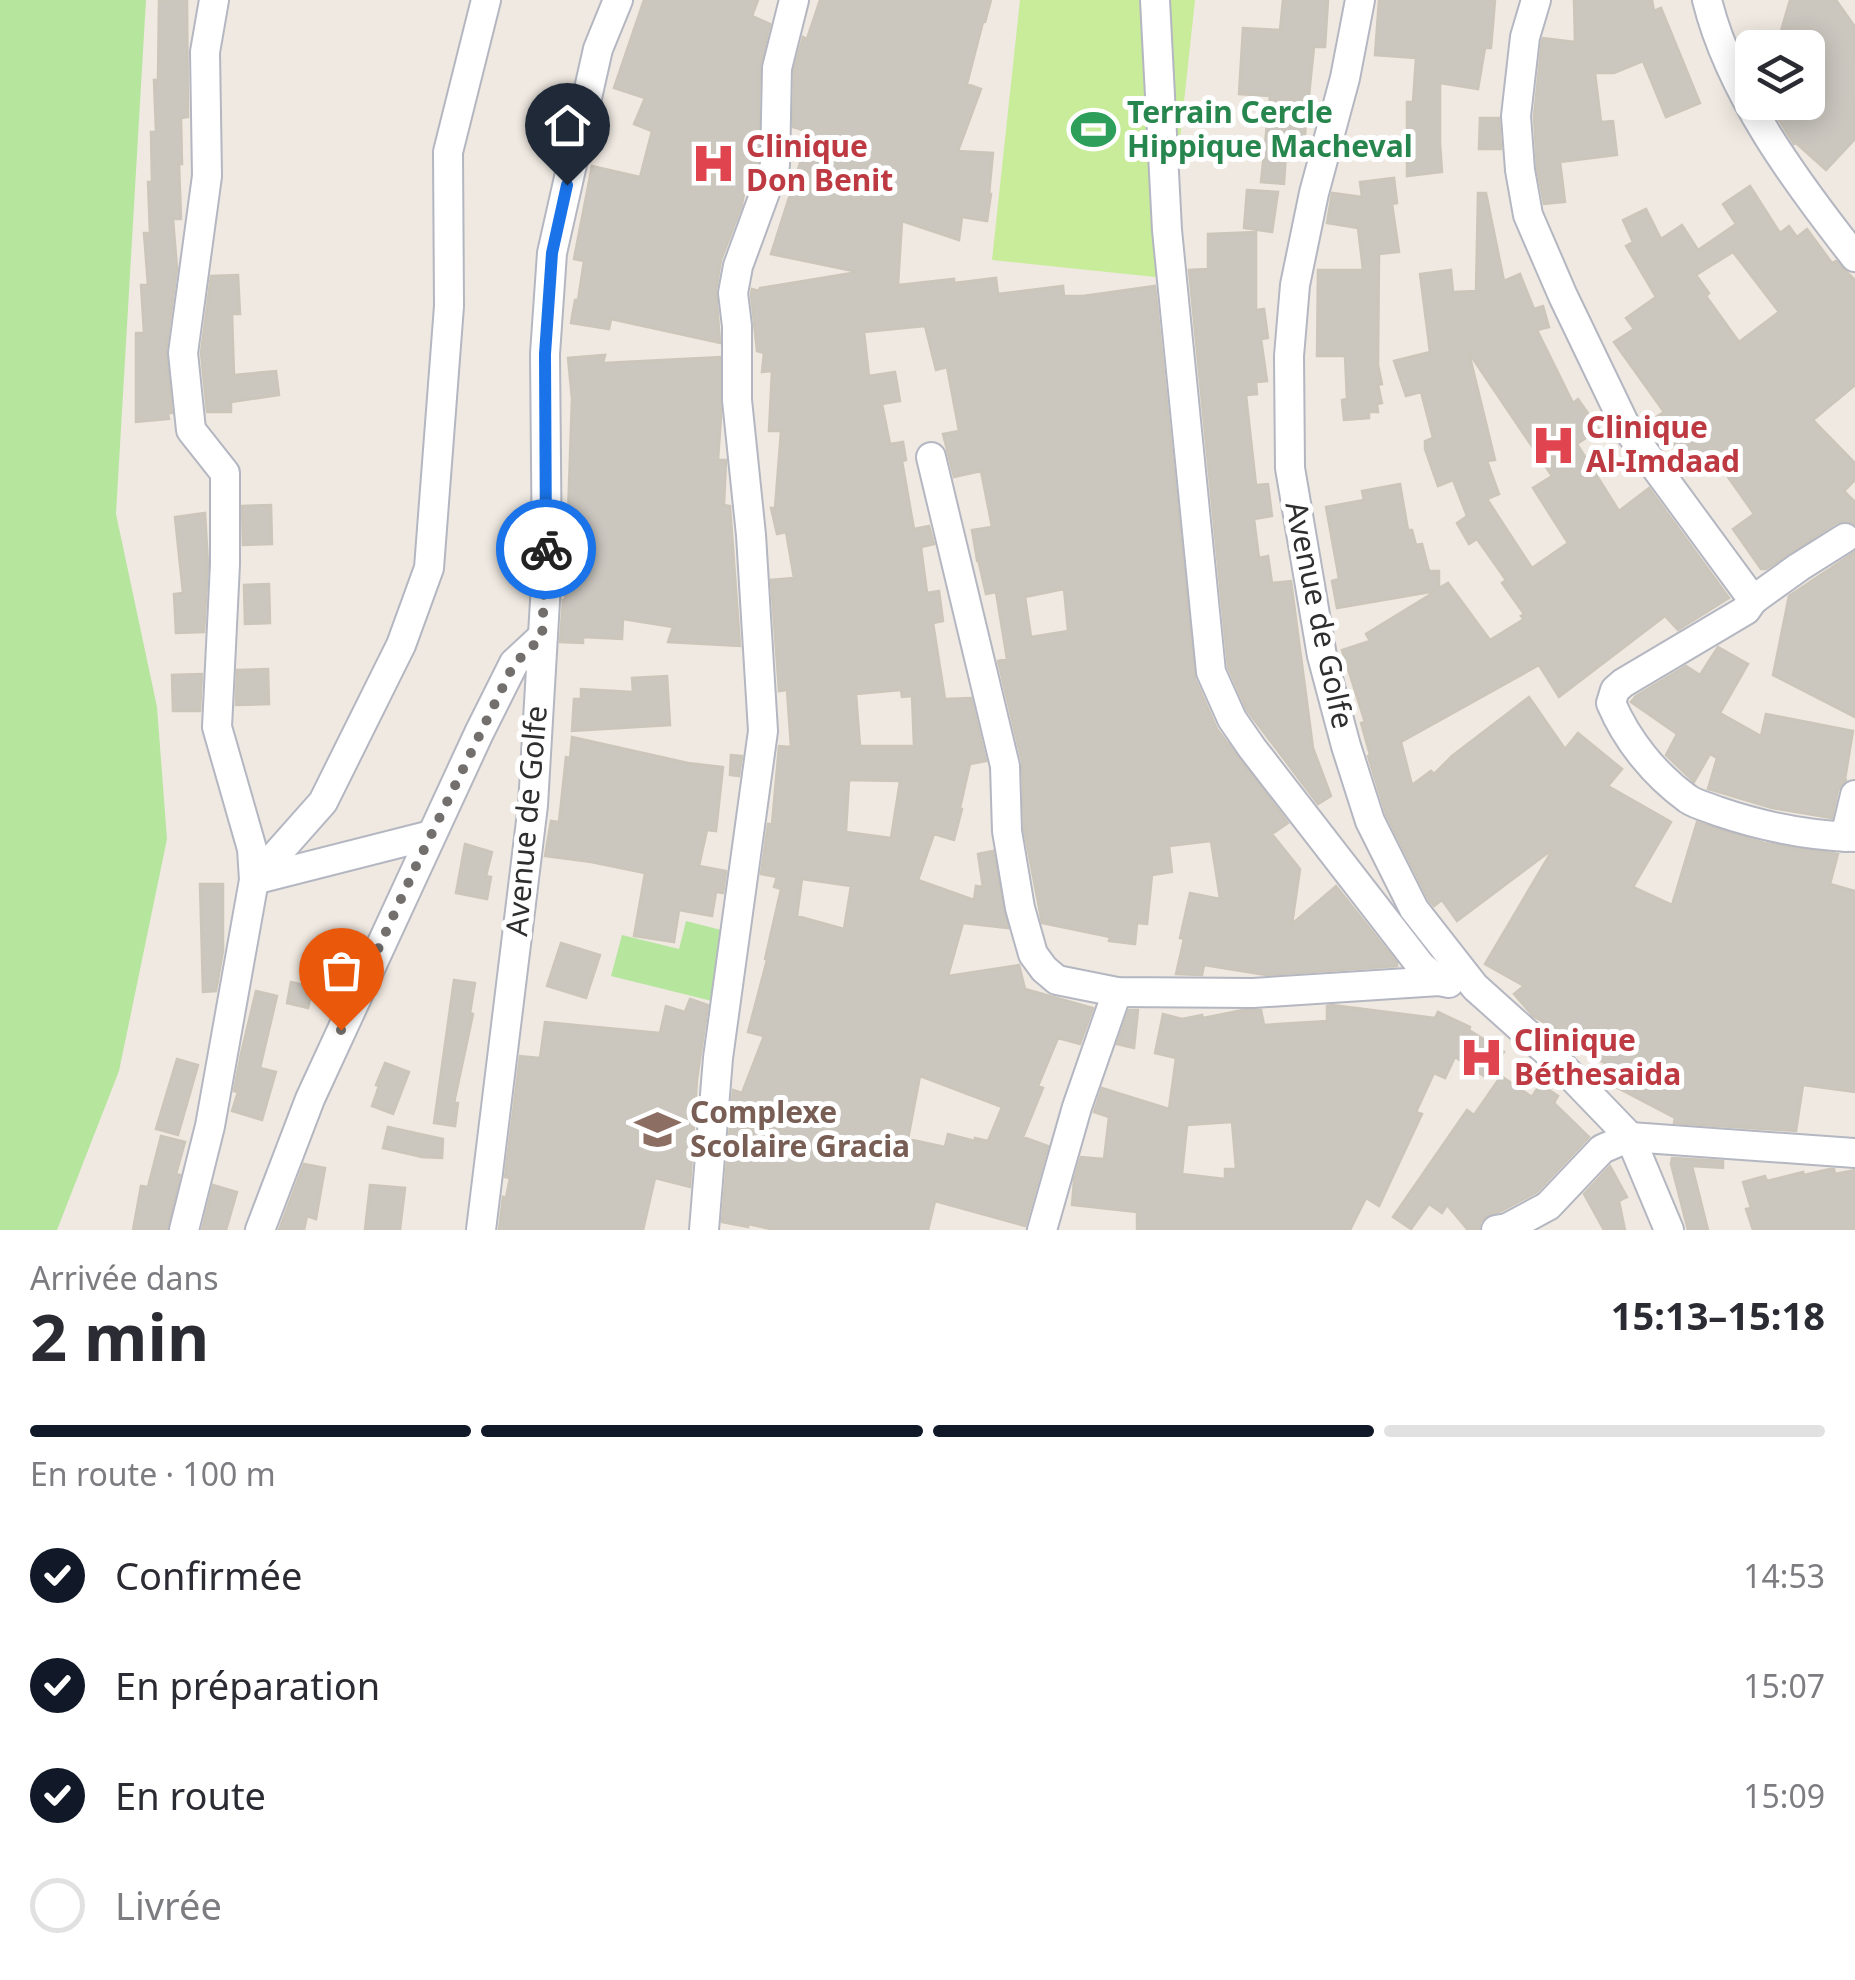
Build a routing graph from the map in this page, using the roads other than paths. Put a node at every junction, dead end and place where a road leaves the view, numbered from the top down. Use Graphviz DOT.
graph roads {
  1 [pos="214,0"];
  2 [pos="486,0"];
  3 [pos="618,0"];
  4 [pos="794,0"];
  5 [pos="1155,0"];
  6 [pos="1360,0"];
  7 [pos="1536,0"];
  8 [pos="1713,8"];
  9 [pos="1855,256"];
  10 [pos="931,457"];
  11 [pos="1845,538"];
  12 [pos="1753,600"];
  13 [pos="542,637"];
  14 [pos="1855,795"];
  15 [pos="431,834"];
  16 [pos="1850,837"];
  17 [pos="254,880"];
  18 [pos="1439,981"];
  19 [pos="1475,987"];
  20 [pos="1117,992"];
  21 [pos="1630,1137"];
  22 [pos="1855,1154"];
  23 [pos="184,1230"];
  24 [pos="260,1230"];
  25 [pos="481,1230"];
  26 [pos="704,1230"];
  27 [pos="1042,1230"];
  28 [pos="1496,1230"];
  29 [pos="1669,1230"];
  1 -- 17 [label="street"];
  2 -- 17 [label="street"];
  3 -- 13 [label="street, Avenue de Golfe"];
  4 -- 26 [label="street"];
  5 -- 18 [label="street"];
  6 -- 19 [label="street, Avenue de Golfe"];
  7 -- 12 [label="street"];
  8 -- 9 [label="street"];
  10 -- 20 [label="street"];
  11 -- 12 [label="street"];
  12 -- 16 [label="street"];
  13 -- 15 [label="street"];
  13 -- 25 [label="street, Avenue de Golfe"];
  14 -- 16 [label="street"];
  15 -- 17 [label="street"];
  15 -- 24 [label="street"];
  17 -- 23 [label="street"];
  18 -- 19 [label="street"];
  18 -- 20 [label="street"];
  19 -- 21 [label="street, Avenue de Golfe"];
  20 -- 27 [label="street"];
  21 -- 22 [label="street"];
  21 -- 28 [label="street"];
  21 -- 29 [label="street"];
}
